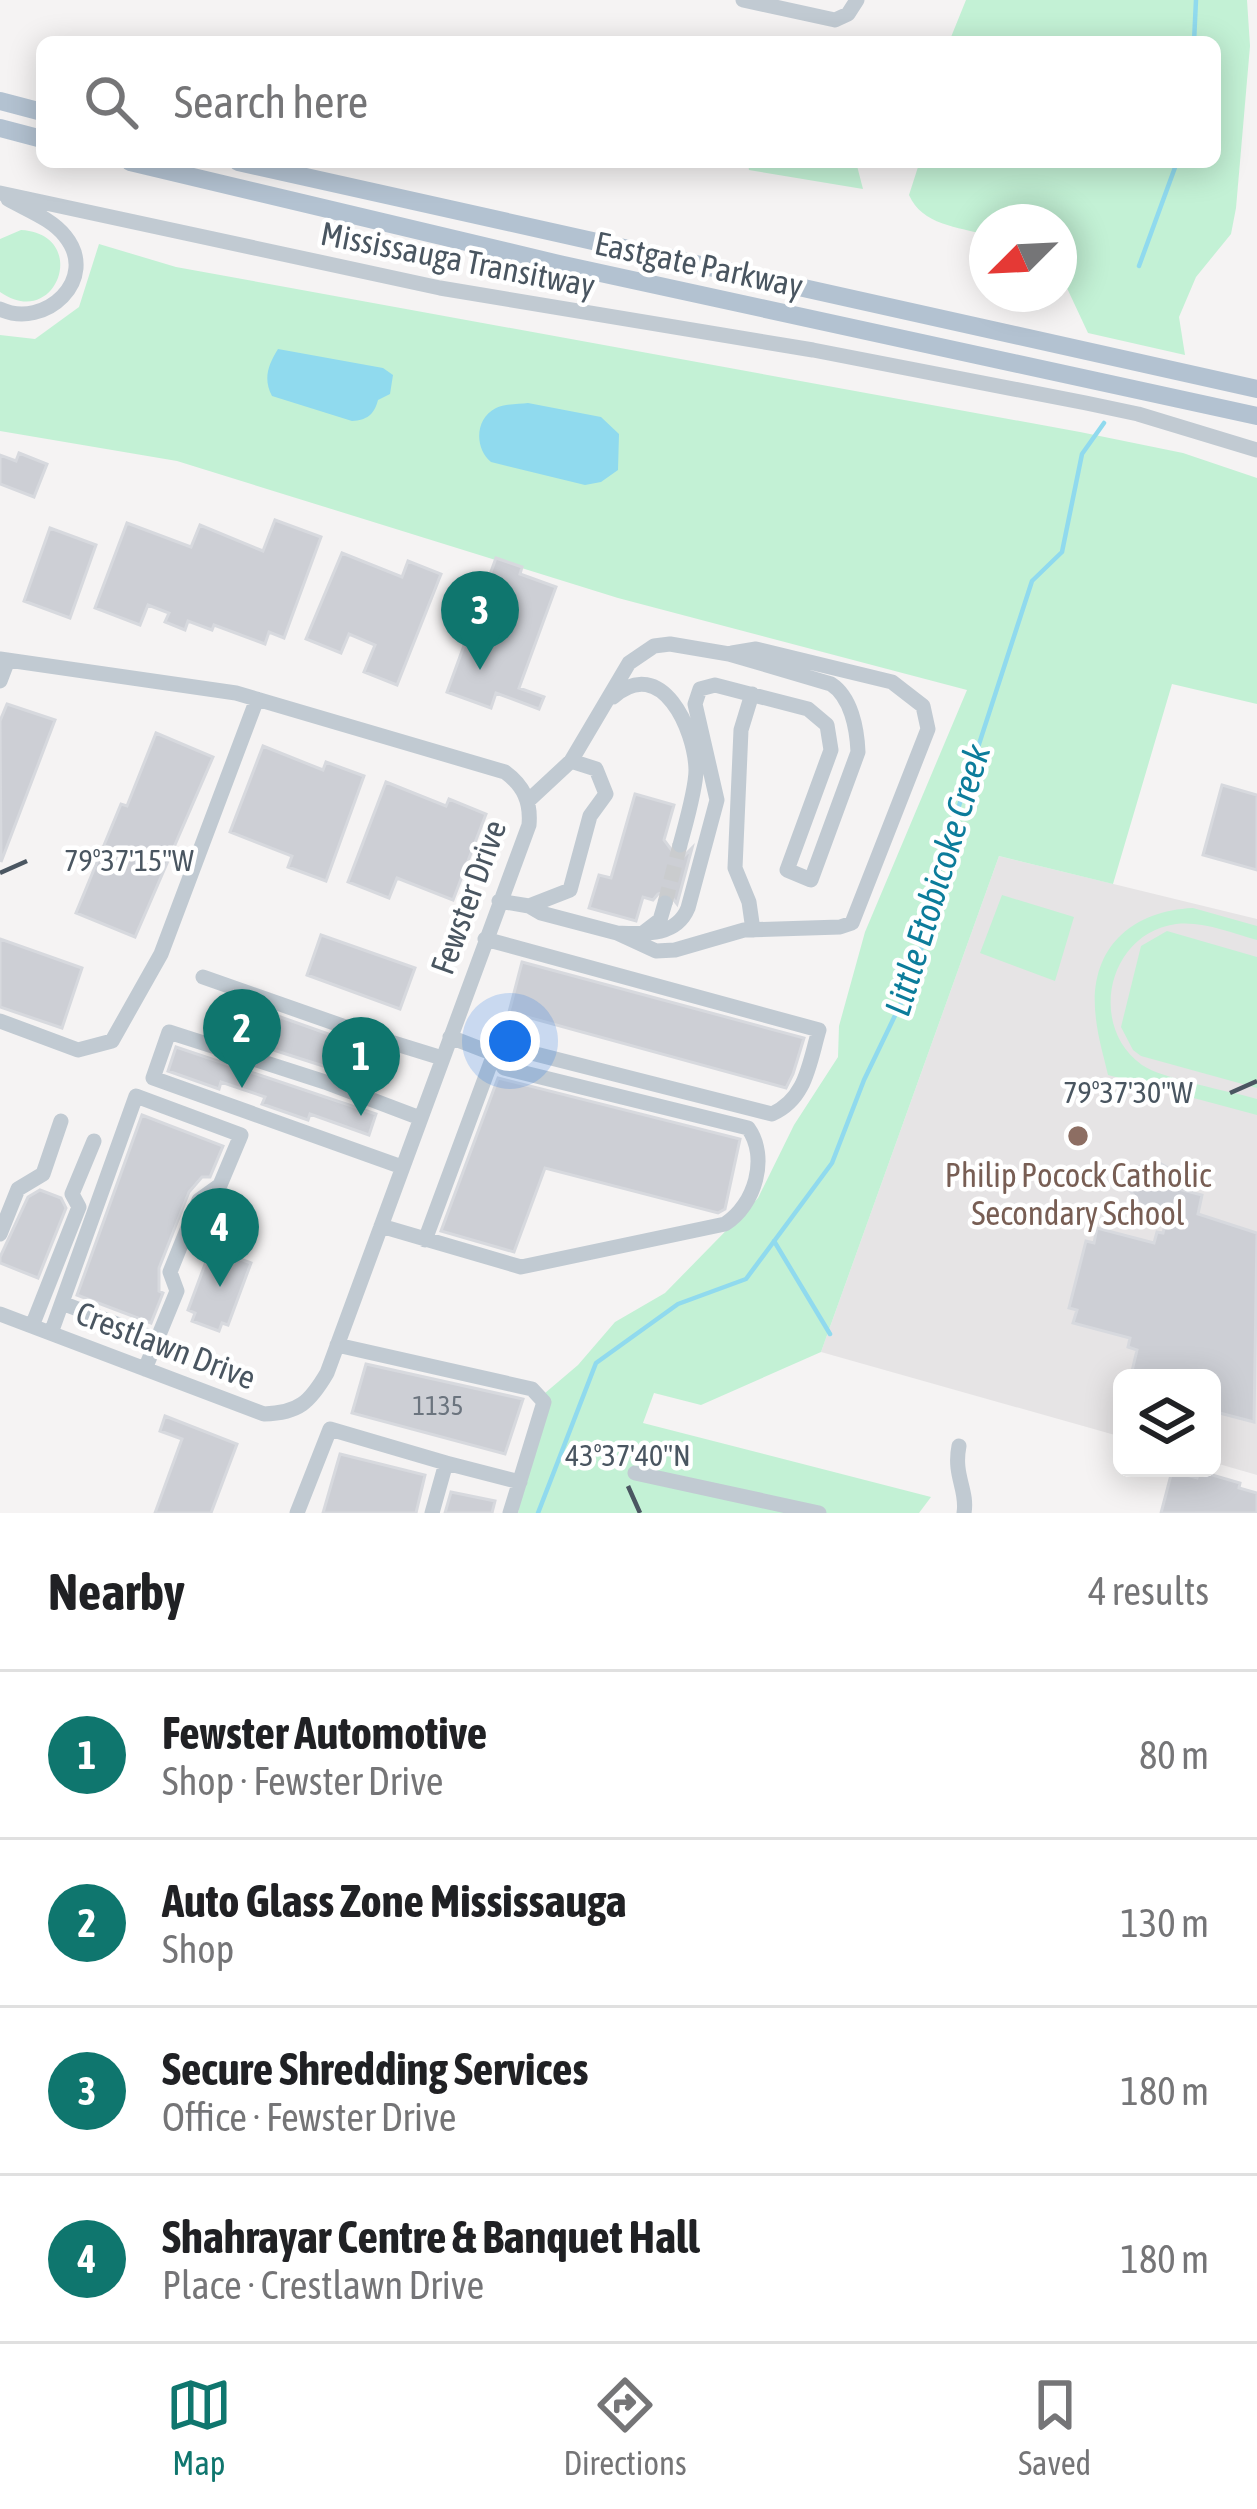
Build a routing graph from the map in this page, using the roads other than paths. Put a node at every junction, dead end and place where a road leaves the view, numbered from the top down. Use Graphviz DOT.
graph roads {
  1 [pos="743,0"];
  2 [pos="857,0"];
  3 [pos="0,101"];
  4 [pos="36,110"];
  5 [pos="0,128"];
  6 [pos="36,137"];
  7 [pos="155,168"];
  8 [pos="265,168"];
  9 [pos="0,194"];
  10 [pos="0,309"];
  11 [pos="1257,389"];
  12 [pos="1257,416"];
  13 [pos="1257,450"];
  14 [pos="729,653"];
  15 [pos="4,659"];
  16 [pos="0,681"];
  17 [pos="752,694"];
  18 [pos="257,699"];
  19 [pos="610,700"];
  20 [pos="571,761"];
  21 [pos="717,788"];
  22 [pos="527,801"];
  23 [pos="499,901"];
  24 [pos="665,903"];
  25 [pos="529,906"];
  26 [pos="753,930"];
  27 [pos="617,933"];
  28 [pos="640,934"];
  29 [pos="485,939"];
  30 [pos="202,977"];
  31 [pos="0,1022"];
  32 [pos="374,1037"];
  33 [pos="450,1037"];
  34 [pos="494,1054"];
  35 [pos="442,1058"];
  36 [pos="352,1092"];
  37 [pos="420,1118"];
  38 [pos="61,1121"];
  39 [pos="94,1141"];
  40 [pos="402,1167"];
  41 [pos="380,1226"];
  42 [pos="0,1234"];
  43 [pos="425,1240"];
  44 [pos="62,1303"];
  45 [pos="0,1313"];
  46 [pos="32,1326"];
  47 [pos="51,1333"];
  48 [pos="158,1340"];
  49 [pos="337,1346"];
  50 [pos="145,1370"];
  51 [pos="311,1400"];
  52 [pos="959,1446"];
  53 [pos="446,1463"];
  54 [pos="635,1473"];
  55 [pos="520,1482"];
  56 [pos="965,1509"];
  57 [pos="297,1513"];
  58 [pos="432,1513"];
  59 [pos="510,1513"];
  60 [pos="819,1513"];
  1 -- 2 [label="street"];
  3 -- 4 [label="main road"];
  5 -- 6 [label="main road"];
  7 -- 12 [label="main road, Eastgate Parkway"];
  8 -- 11 [label="main road, Eastgate Parkway"];
  9 -- 10 [label="street"];
  9 -- 13 [label="street, Mississauga Transitway"];
  14 -- 17 [label="street"];
  14 -- 19 [label="street"];
  14 -- 26 [label="street"];
  15 -- 16 [label="street"];
  15 -- 18 [label="street, Fewster Drive"];
  17 -- 21 [label="street"];
  17 -- 26 [label="street"];
  18 -- 22 [label="street, Fewster Drive"];
  18 -- 31 [label="street"];
  19 -- 20 [label="street"];
  19 -- 21 [label="street"];
  20 -- 22 [label="street"];
  20 -- 25 [label="street"];
  21 -- 28 [label="street"];
  22 -- 23 [label="street, Fewster Drive"];
  23 -- 25 [label="street"];
  23 -- 29 [label="street, Fewster Drive"];
  24 -- 28 [label="street"];
  25 -- 27 [label="street"];
  26 -- 27 [label="street"];
  27 -- 28 [label="street"];
  29 -- 33 [label="street, Fewster Drive"];
  29 -- 34 [label="street"];
  30 -- 32 [label="street"];
  32 -- 35 [label="street"];
  32 -- 36 [label="street"];
  33 -- 34 [label="street"];
  33 -- 35 [label="street, Fewster Drive"];
  34 -- 43 [label="street"];
  34 -- 43 [label="street"];
  35 -- 37 [label="street, Fewster Drive"];
  36 -- 37 [label="street"];
  36 -- 40 [label="street"];
  37 -- 40 [label="street, Fewster Drive"];
  38 -- 42 [label="street"];
  39 -- 46 [label="street"];
  40 -- 41 [label="street, Fewster Drive"];
  41 -- 43 [label="street"];
  41 -- 49 [label="street, Fewster Drive"];
  44 -- 47 [label="street"];
  44 -- 48 [label="street"];
  44 -- 48 [label="street"];
  45 -- 46 [label="street, Crestlawn Drive"];
  46 -- 47 [label="street, Crestlawn Drive"];
  47 -- 50 [label="street, Crestlawn Drive"];
  48 -- 50 [label="street"];
  49 -- 51 [label="street, Fewster Drive"];
  49 -- 55 [label="street"];
  50 -- 51 [label="street, Crestlawn Drive"];
  52 -- 56 [label="street"];
  53 -- 55 [label="street"];
  53 -- 57 [label="street"];
  53 -- 58 [label="street"];
  54 -- 60 [label="street"];
  55 -- 59 [label="street"];
}
